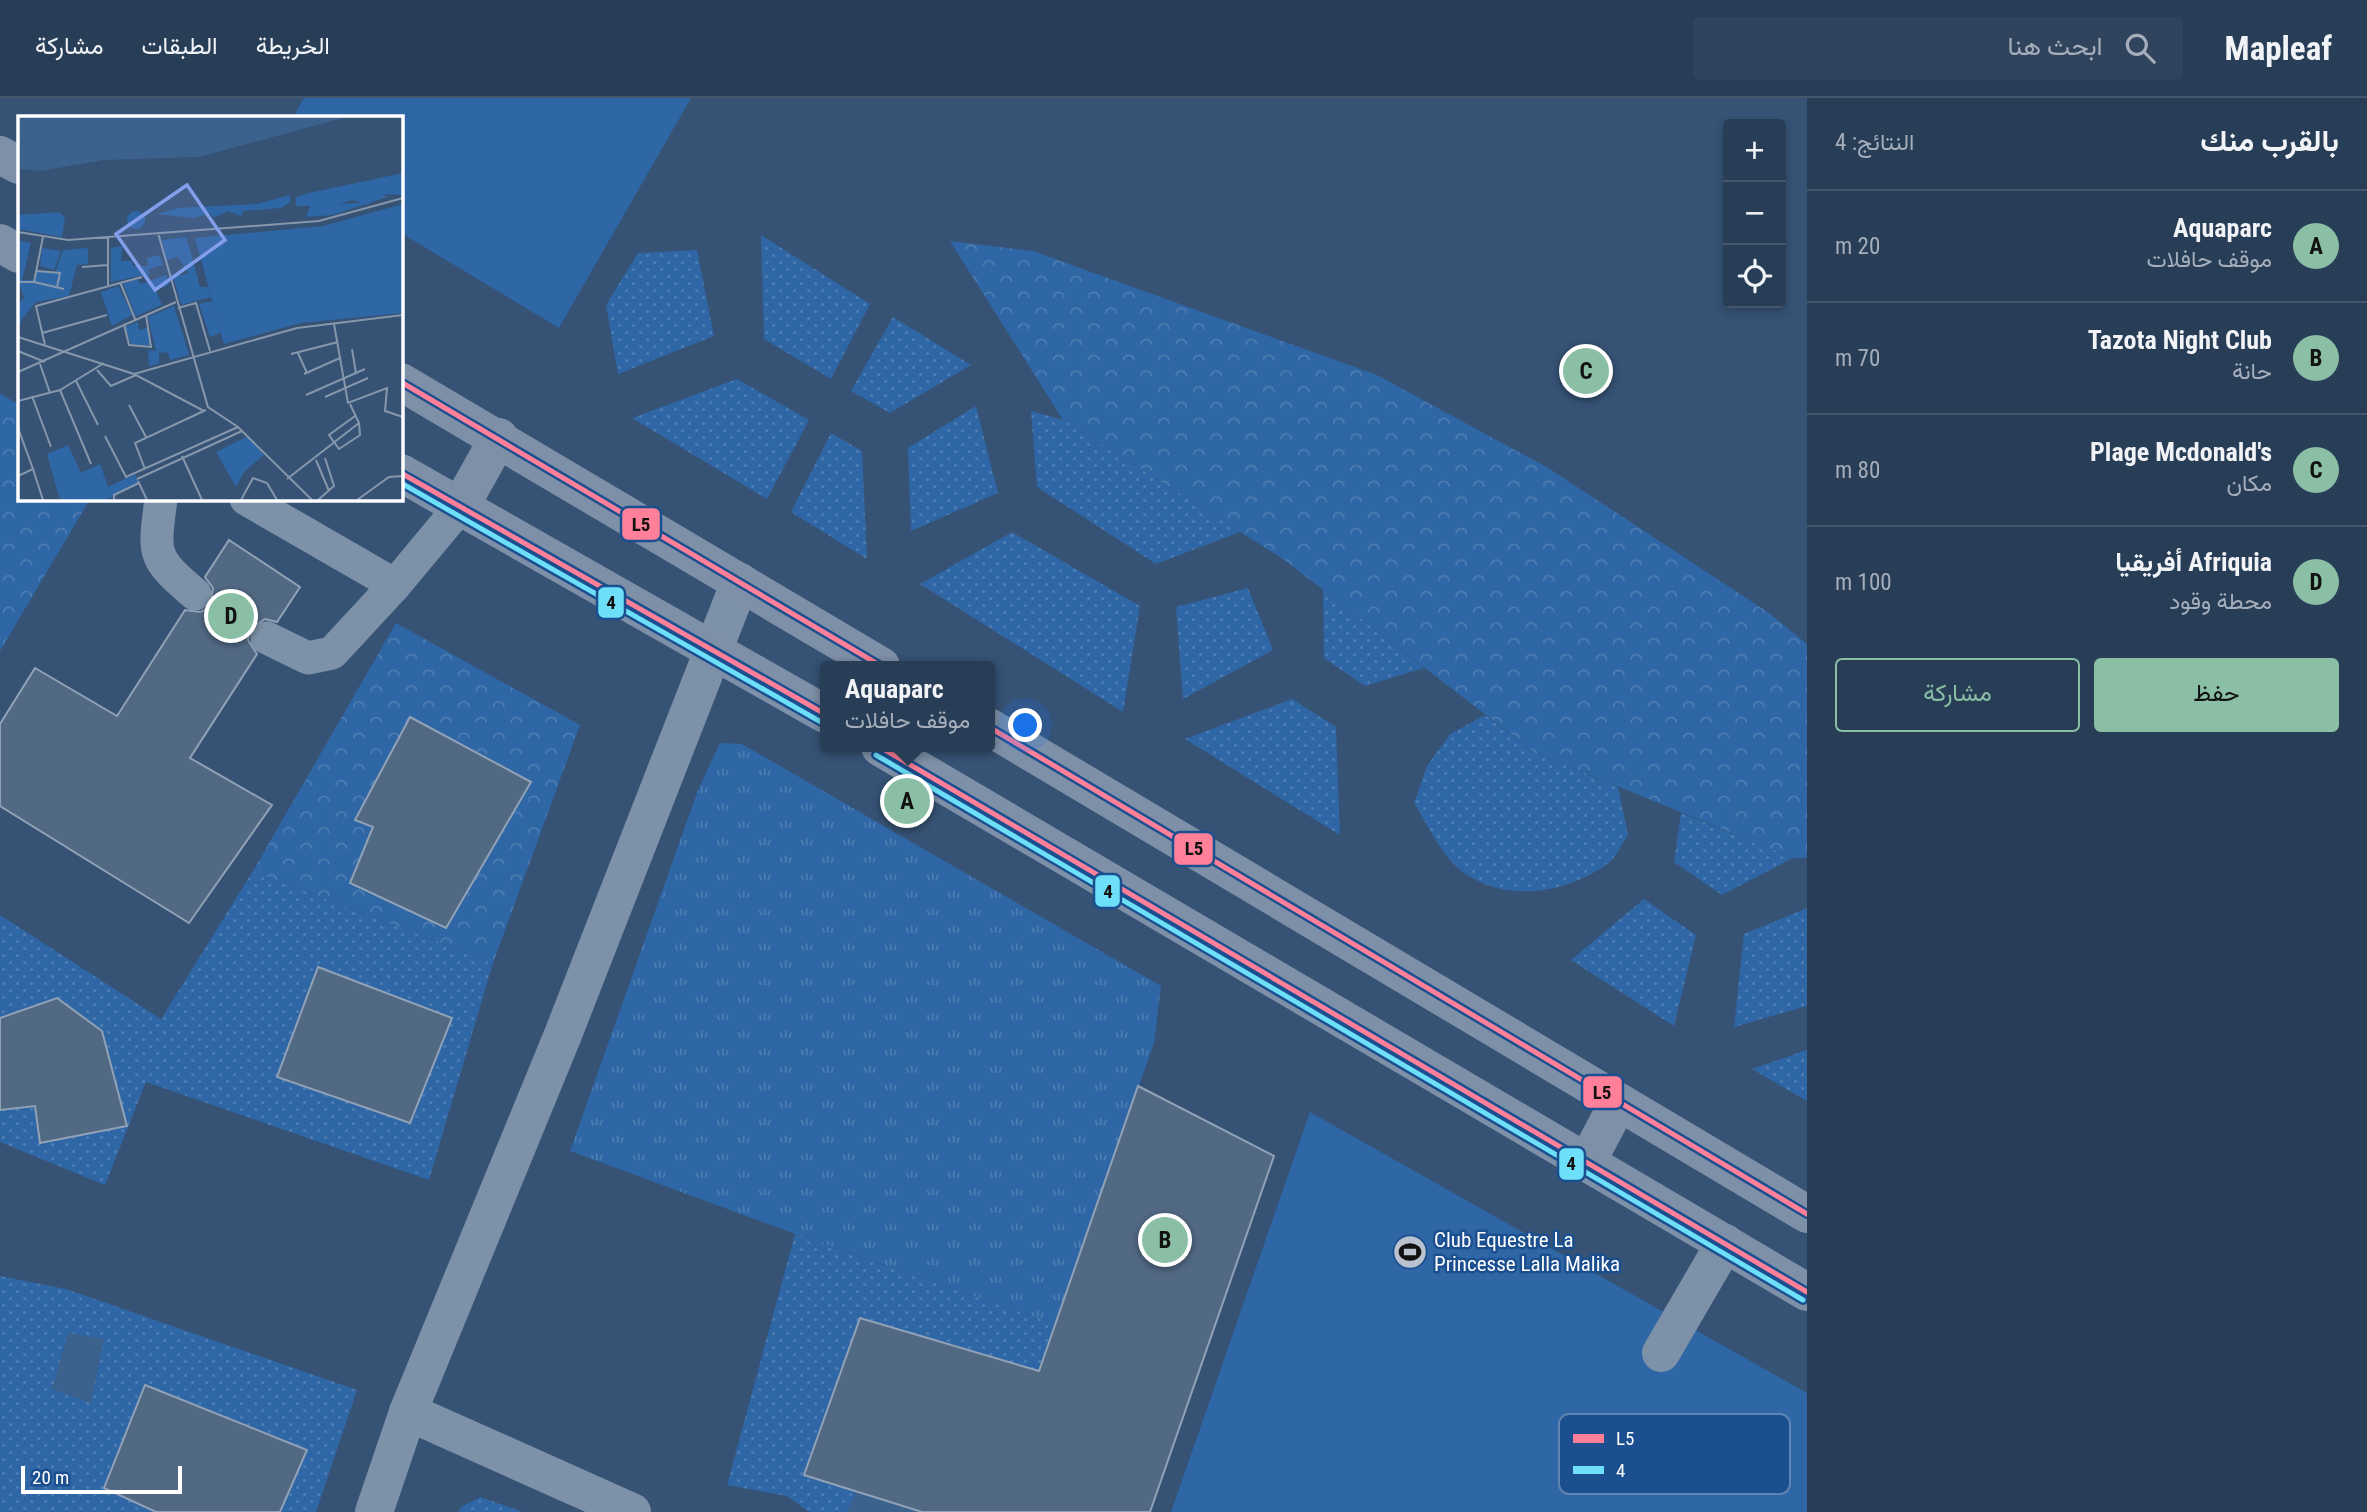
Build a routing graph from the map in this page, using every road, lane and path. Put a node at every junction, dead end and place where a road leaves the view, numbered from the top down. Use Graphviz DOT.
graph roads {
  1 [pos="0,155"];
  2 [pos="18,165"];
  3 [pos="0,243"];
  4 [pos="18,253"];
  5 [pos="402,383"];
  6 [pos="499,438"];
  7 [pos="402,475"];
  8 [pos="161,500"];
  9 [pos="248,500"];
  10 [pos="460,507"];
  11 [pos="740,582"];
  12 [pos="395,585"];
  13 [pos="195,594"];
  14 [pos="267,638"];
  15 [pos="712,650"];
  16 [pos="873,661"];
  17 [pos="820,711"];
  18 [pos="995,731"];
  19 [pos="889,752"];
  20 [pos="1618,1102"];
  21 [pos="1587,1162"];
  22 [pos="1807,1214"];
  23 [pos="1725,1243"];
  24 [pos="1807,1292"];
  25 [pos="1661,1353"];
  26 [pos="408,1412"];
  27 [pos="374,1512"];
  28 [pos="632,1512"];
  1 -- 2 [label="highway"];
  3 -- 4 [label="highway"];
  5 -- 6 [label="highway"];
  6 -- 10 [label="highway"];
  6 -- 11 [label="highway"];
  7 -- 10 [label="highway"];
  8 -- 13 [label="lane"];
  9 -- 12 [label="lane"];
  10 -- 12 [label="lane"];
  10 -- 15 [label="highway"];
  11 -- 15 [label="street"];
  11 -- 16 [label="highway"];
  12 -- 14 [label="lane"];
  15 -- 17 [label="highway"];
  15 -- 26 [label="street"];
  18 -- 20 [label="highway"];
  19 -- 21 [label="highway"];
  20 -- 21 [label="highway"];
  20 -- 22 [label="highway"];
  21 -- 23 [label="highway"];
  23 -- 24 [label="highway"];
  23 -- 25 [label="street"];
  26 -- 27 [label="street"];
  26 -- 28 [label="street"];
}
